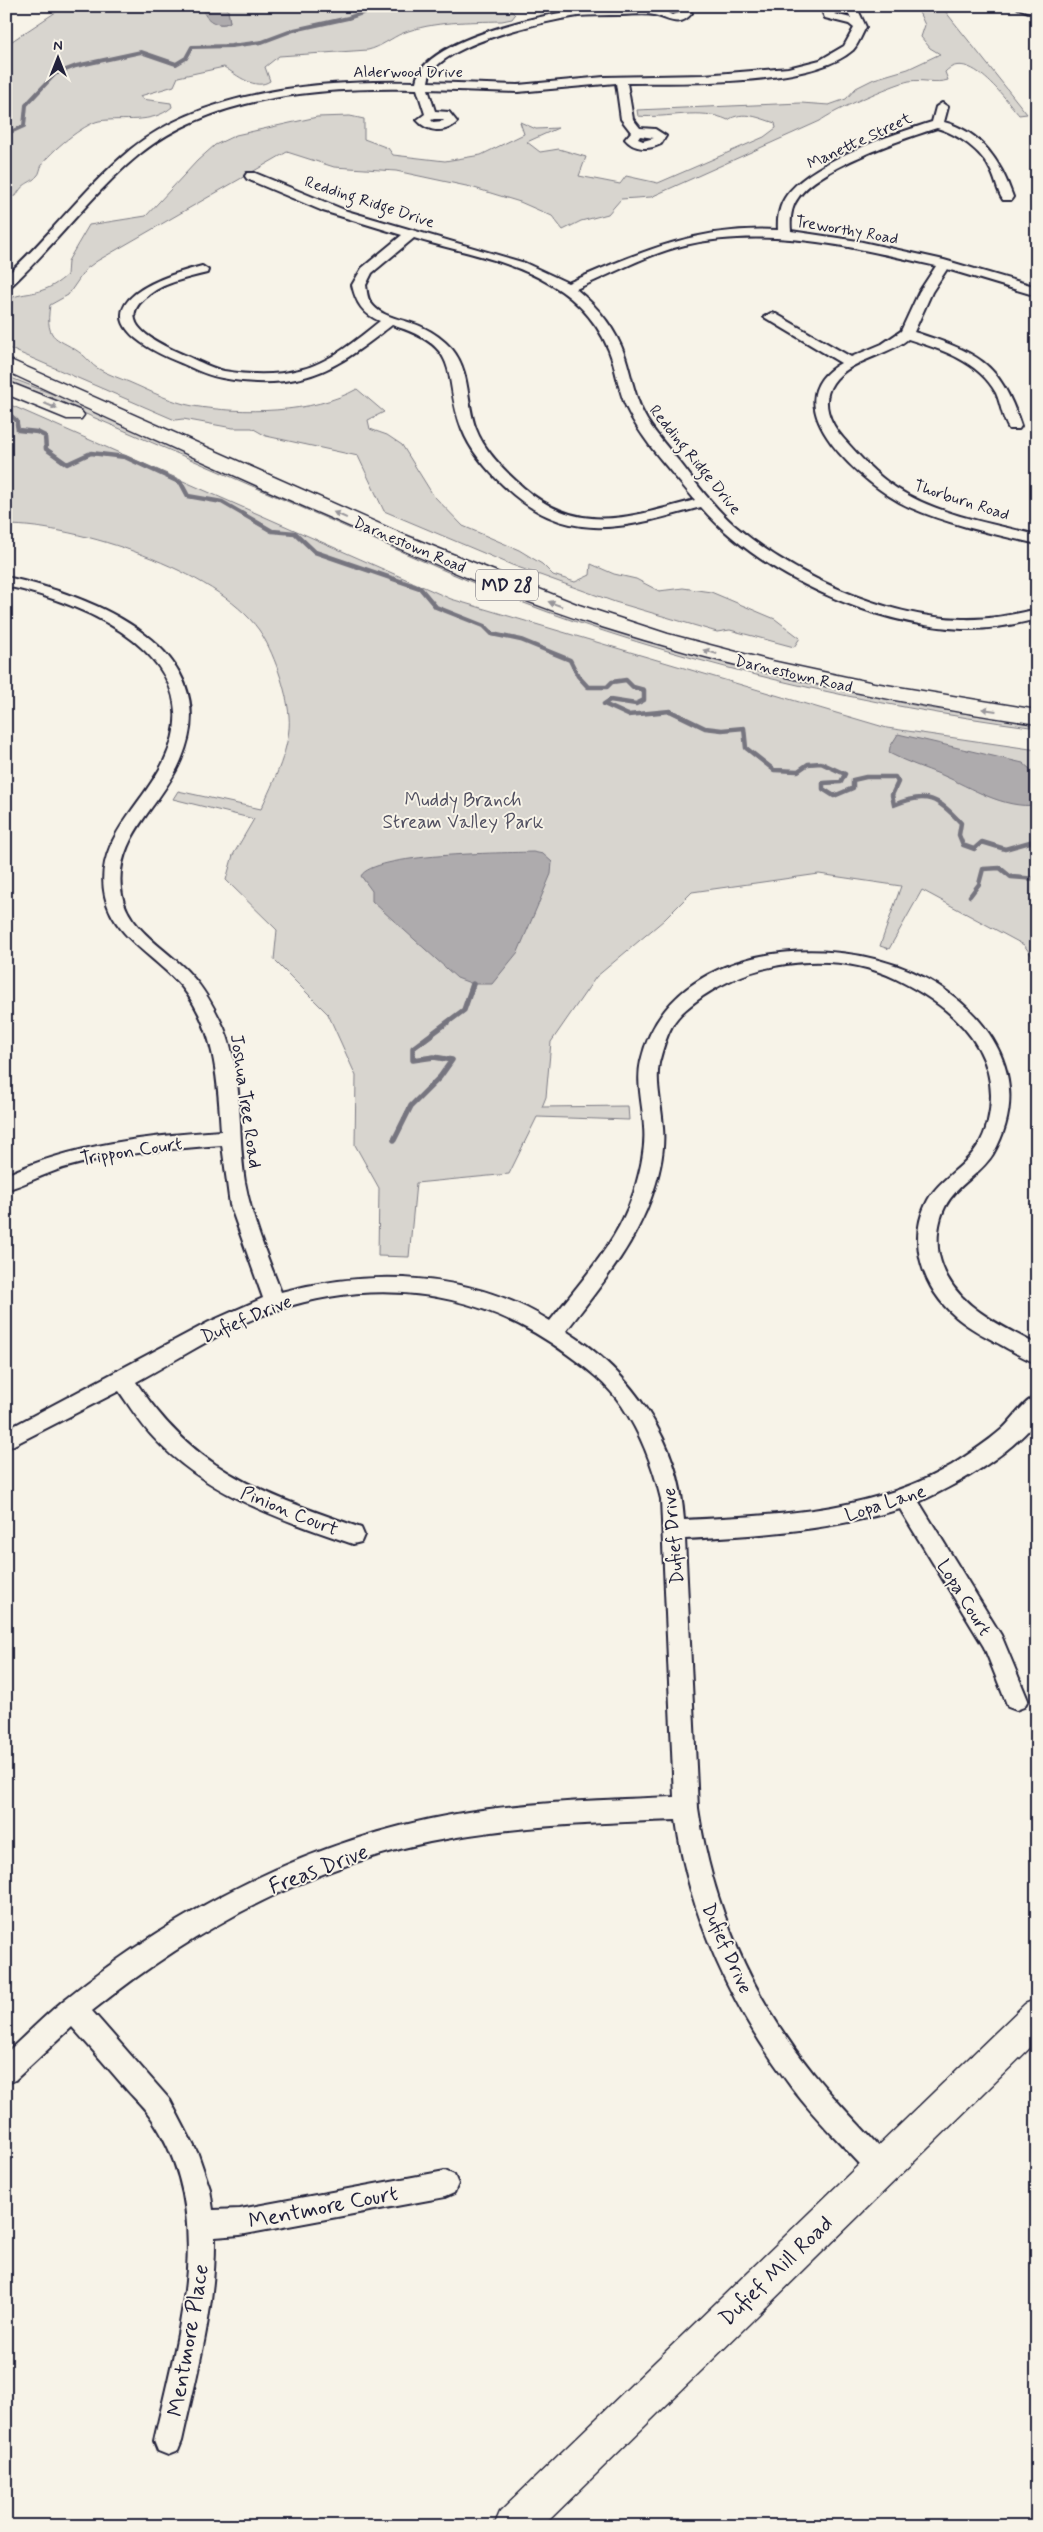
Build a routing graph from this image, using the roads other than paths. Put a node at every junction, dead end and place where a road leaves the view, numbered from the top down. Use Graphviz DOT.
graph roads {
  1 [pos="659,12"];
  2 [pos="860,28"];
  3 [pos="621,79"];
  4 [pos="422,86"];
  5 [pos="942,107"];
  6 [pos="431,115"];
  7 [pos="937,124"];
  8 [pos="637,132"];
  9 [pos="251,176"];
  10 [pos="1007,197"];
  11 [pos="411,234"];
  12 [pos="785,234"];
  13 [pos="944,264"];
  14 [pos="202,270"];
  15 [pos="6,283"];
  16 [pos="566,288"];
  17 [pos="1037,292"];
  18 [pos="771,317"];
  19 [pos="389,321"];
  20 [pos="906,334"];
  21 [pos="851,363"];
  22 [pos="6,364"];
  23 [pos="6,387"];
  24 [pos="1014,426"];
  25 [pos="705,502"];
  26 [pos="1037,540"];
  27 [pos="6,581"];
  28 [pos="1037,614"];
  29 [pos="1037,717"];
  30 [pos="1037,734"];
  31 [pos="230,1137"];
  32 [pos="6,1183"];
  33 [pos="275,1302"];
  34 [pos="553,1332"];
  35 [pos="1037,1355"];
  36 [pos="122,1379"];
  37 [pos="1037,1405"];
  38 [pos="6,1440"];
  39 [pos="905,1499"];
  40 [pos="674,1530"];
  41 [pos="353,1535"];
  42 [pos="1016,1700"];
  43 [pos="686,1808"];
  44 [pos="73,2009"];
  45 [pos="1037,2016"];
  46 [pos="6,2071"];
  47 [pos="880,2167"];
  48 [pos="445,2184"];
  49 [pos="202,2224"];
  50 [pos="168,2441"];
  51 [pos="514,2526"];
  1 -- 4 [label="street"];
  2 -- 3 [label="street, Alderwood Drive"];
  3 -- 4 [label="street, Alderwood Drive"];
  3 -- 8 [label="street"];
  4 -- 6 [label="street"];
  4 -- 15 [label="street, Alderwood Drive"];
  5 -- 7 [label="street, Manette Street"];
  7 -- 10 [label="street"];
  7 -- 12 [label="street, Manette Street"];
  9 -- 11 [label="street, Redding Ridge Drive"];
  11 -- 16 [label="street, Redding Ridge Drive"];
  11 -- 19 [label="street"];
  12 -- 13 [label="street, Treworthy Road"];
  12 -- 16 [label="street, Treworthy Road"];
  13 -- 17 [label="street, Treworthy Road"];
  13 -- 20 [label="street, Thorburn Road"];
  14 -- 19 [label="street"];
  16 -- 25 [label="street, Redding Ridge Drive"];
  18 -- 21 [label="street"];
  19 -- 25 [label="street"];
  20 -- 21 [label="street, Thorburn Road"];
  20 -- 24 [label="street"];
  21 -- 26 [label="street, Thorburn Road"];
  29 -- 22 [label="main road, Darnestown Road / MD 28, one-way"];
  23 -- 30 [label="main road, Darnestown Road / MD 28, one-way"];
  25 -- 28 [label="street, Redding Ridge Drive"];
  27 -- 31 [label="street, Joshua Tree Road"];
  31 -- 32 [label="street, Trippon Court"];
  31 -- 33 [label="street, Joshua Tree Road"];
  33 -- 34 [label="street, Dufief Drive"];
  33 -- 36 [label="street, Dufief Drive"];
  34 -- 35 [label="street"];
  34 -- 40 [label="street, Dufief Drive"];
  36 -- 38 [label="street, Dufief Drive"];
  36 -- 41 [label="street, Pinion Court"];
  37 -- 39 [label="street, Lopa Lane"];
  39 -- 40 [label="street, Lopa Lane"];
  39 -- 42 [label="street, Lopa Court"];
  40 -- 43 [label="street, Dufief Drive"];
  43 -- 44 [label="street, Freas Drive"];
  43 -- 47 [label="street, Dufief Drive"];
  44 -- 46 [label="street, Freas Drive"];
  44 -- 49 [label="street, Mentmore Place"];
  45 -- 47 [label="main road, Dufief Mill Road"];
  47 -- 51 [label="main road, Dufief Mill Road"];
  48 -- 49 [label="street, Mentmore Court"];
  49 -- 50 [label="street, Mentmore Place"];
}
